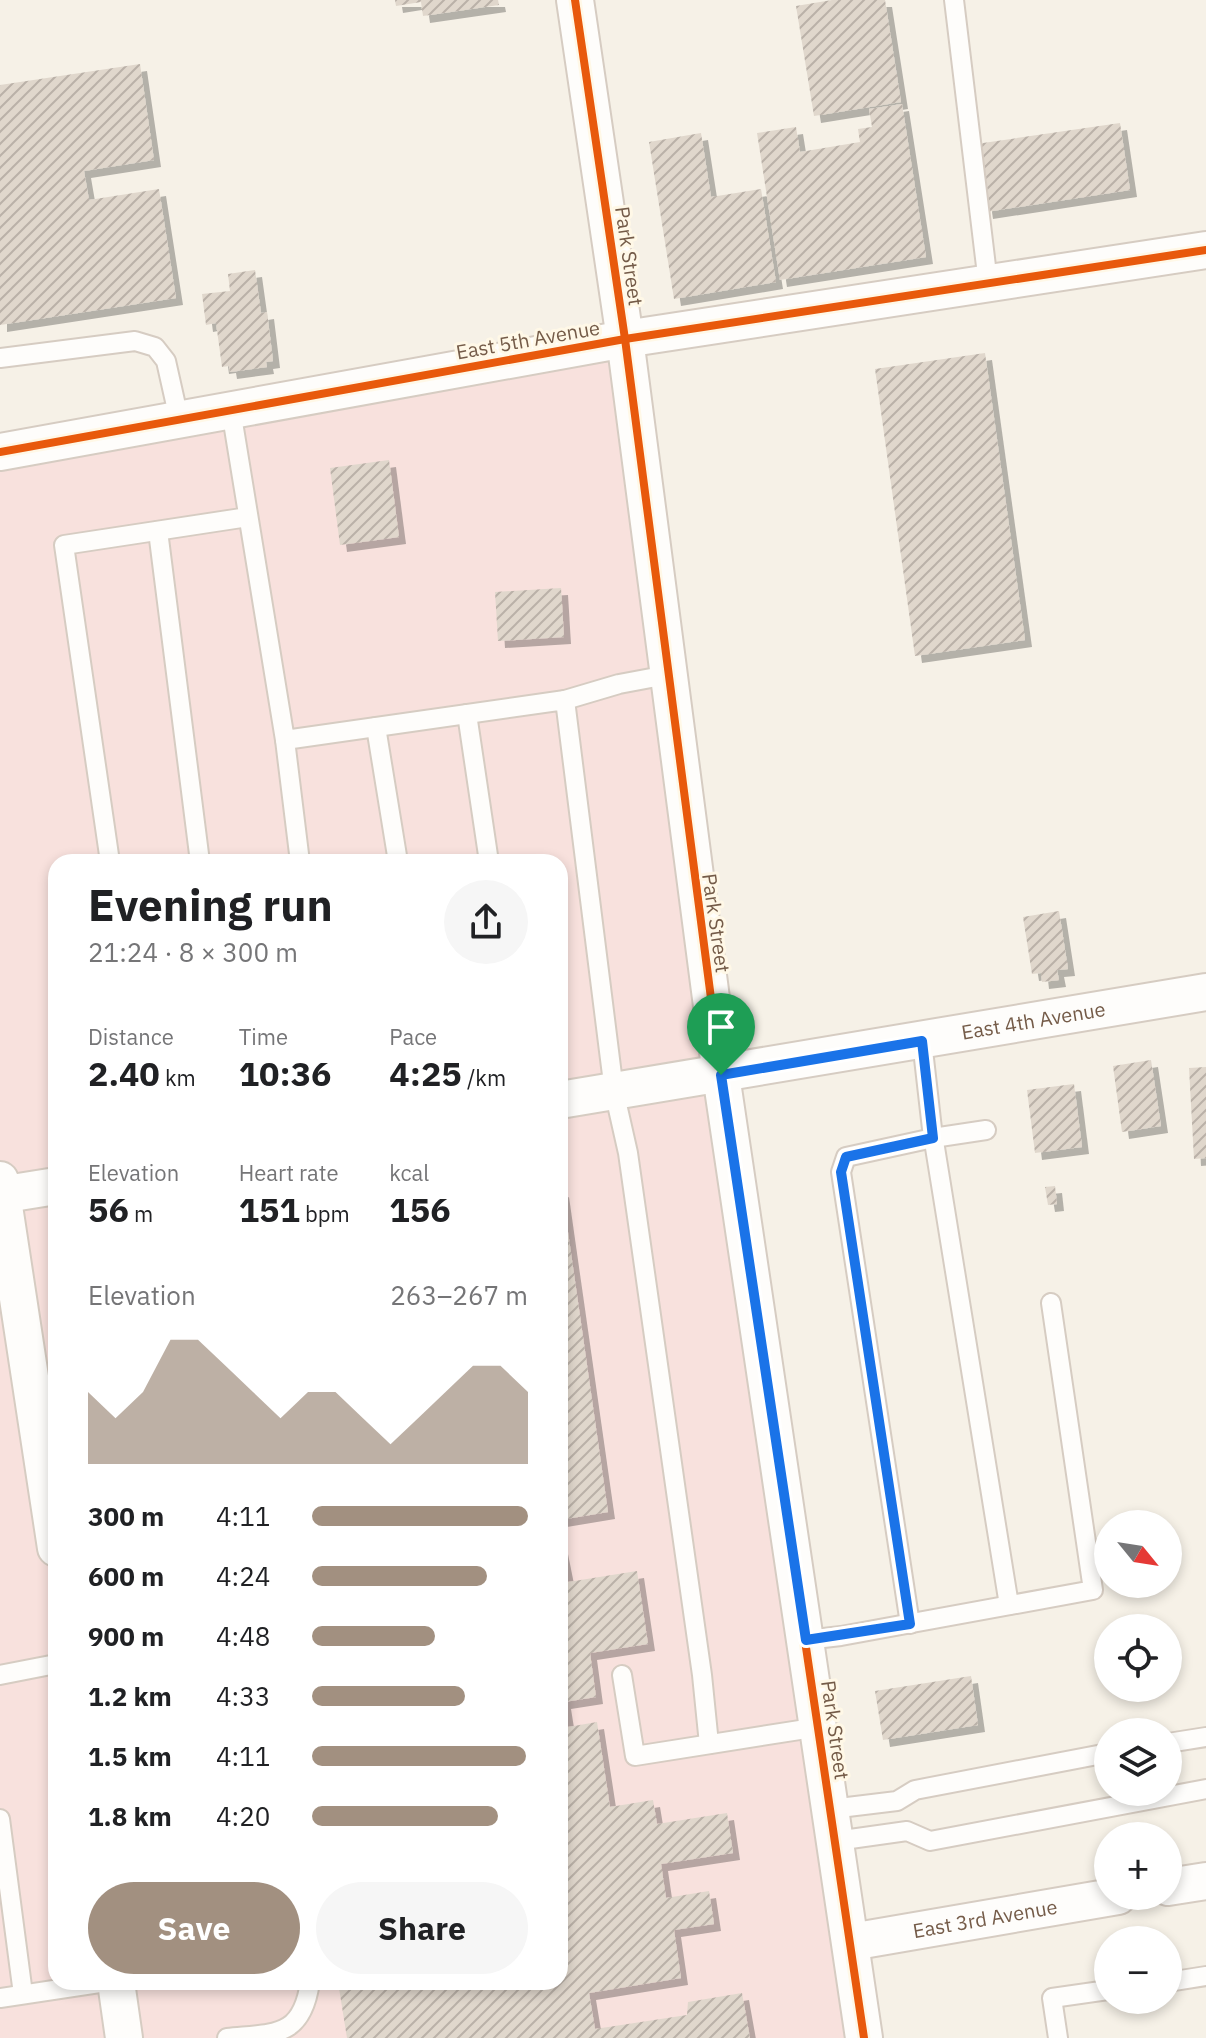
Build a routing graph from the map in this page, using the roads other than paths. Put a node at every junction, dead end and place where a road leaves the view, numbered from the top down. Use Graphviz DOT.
graph roads {
  1 [pos="575,0"];
  2 [pos="954,0"];
  3 [pos="1206,250"];
  4 [pos="988,283"];
  5 [pos="625,339"];
  6 [pos="0,358"];
  7 [pos="231,410"];
  8 [pos="179,419"];
  9 [pos="0,452"];
  10 [pos="248,517"];
  11 [pos="158,531"];
  12 [pos="667,675"];
  13 [pos="565,700"];
  14 [pos="467,714"];
  15 [pos="376,727"];
  16 [pos="285,740"];
  17 [pos="109,854"];
  18 [pos="199,854"];
  19 [pos="299,854"];
  20 [pos="397,854"];
  21 [pos="488,854"];
  22 [pos="1206,992"];
  23 [pos="922,1041"];
  24 [pos="721,1075"];
  25 [pos="614,1091"];
  26 [pos="568,1099"];
  27 [pos="986,1130"];
  28 [pos="933,1138"];
  29 [pos="48,1187"];
  30 [pos="1,1190"];
  31 [pos="1051,1303"];
  32 [pos="48,1482"];
  33 [pos="1009,1605"];
  34 [pos="910,1624"];
  35 [pos="806,1640"];
  36 [pos="48,1666"];
  37 [pos="0,1675"];
  38 [pos="622,1675"];
  39 [pos="819,1727"];
  40 [pos="1206,1737"];
  41 [pos="1182,1741"];
  42 [pos="709,1744"];
  43 [pos="1094,1756"];
  44 [pos="1206,1789"];
  45 [pos="0,1819"];
  46 [pos="833,1825"];
  47 [pos="1206,1881"];
  48 [pos="1182,1885"];
  49 [pos="1094,1900"];
  50 [pos="851,1942"];
  51 [pos="1206,1976"];
  52 [pos="1182,1980"];
  53 [pos="51,1990"];
  54 [pos="117,1990"];
  55 [pos="308,1990"];
  56 [pos="1094,1992"];
  57 [pos="23,1994"];
  58 [pos="0,1998"];
  59 [pos="124,2038"];
  60 [pos="227,2038"];
  61 [pos="864,2038"];
  62 [pos="1058,2038"];
  1 -- 5 [label="street, Park Street"];
  2 -- 4 [label="lane"];
  3 -- 4 [label="street, East 5th Avenue"];
  4 -- 5 [label="street, East 5th Avenue"];
  5 -- 7 [label="street, East 5th Avenue"];
  5 -- 12 [label="street, Park Street"];
  6 -- 8 [label="lane"];
  7 -- 8 [label="street, East 5th Avenue"];
  7 -- 10 [label="lane"];
  8 -- 9 [label="street, East 5th Avenue"];
  10 -- 11 [label="lane"];
  10 -- 16 [label="lane"];
  11 -- 17 [label="lane"];
  11 -- 18 [label="lane"];
  12 -- 13 [label="lane"];
  12 -- 24 [label="street, Park Street"];
  13 -- 14 [label="lane"];
  13 -- 25 [label="lane"];
  14 -- 15 [label="lane"];
  14 -- 21 [label="lane"];
  15 -- 16 [label="lane"];
  15 -- 20 [label="lane"];
  16 -- 19 [label="lane"];
  22 -- 23 [label="street, East 4th Avenue"];
  23 -- 24 [label="street, East 4th Avenue"];
  23 -- 28 [label="lane"];
  24 -- 25 [label="street, East 4th Avenue"];
  24 -- 35 [label="street, Park Street"];
  25 -- 26 [label="street, East 4th Avenue"];
  25 -- 42 [label="lane"];
  27 -- 28 [label="lane"];
  28 -- 33 [label="lane"];
  28 -- 34 [label="lane"];
  29 -- 30 [label="street"];
  30 -- 32 [label="street"];
  31 -- 33 [label="lane"];
  33 -- 34 [label="lane"];
  34 -- 35 [label="lane"];
  35 -- 39 [label="street, Park Street"];
  36 -- 37 [label="lane"];
  38 -- 42 [label="lane"];
  39 -- 42 [label="lane"];
  39 -- 46 [label="street, Park Street"];
  40 -- 41 [label="lane"];
  43 -- 46 [label="lane"];
  44 -- 46 [label="lane"];
  45 -- 57 [label="lane"];
  46 -- 50 [label="street, Park Street"];
  47 -- 48 [label="street"];
  49 -- 50 [label="street, East 3rd Avenue"];
  50 -- 61 [label="street, Park Street"];
  51 -- 52 [label="lane"];
  53 -- 57 [label="lane"];
  54 -- 59 [label="street"];
  55 -- 60 [label="lane"];
  56 -- 62 [label="lane"];
  57 -- 58 [label="lane"];
}
